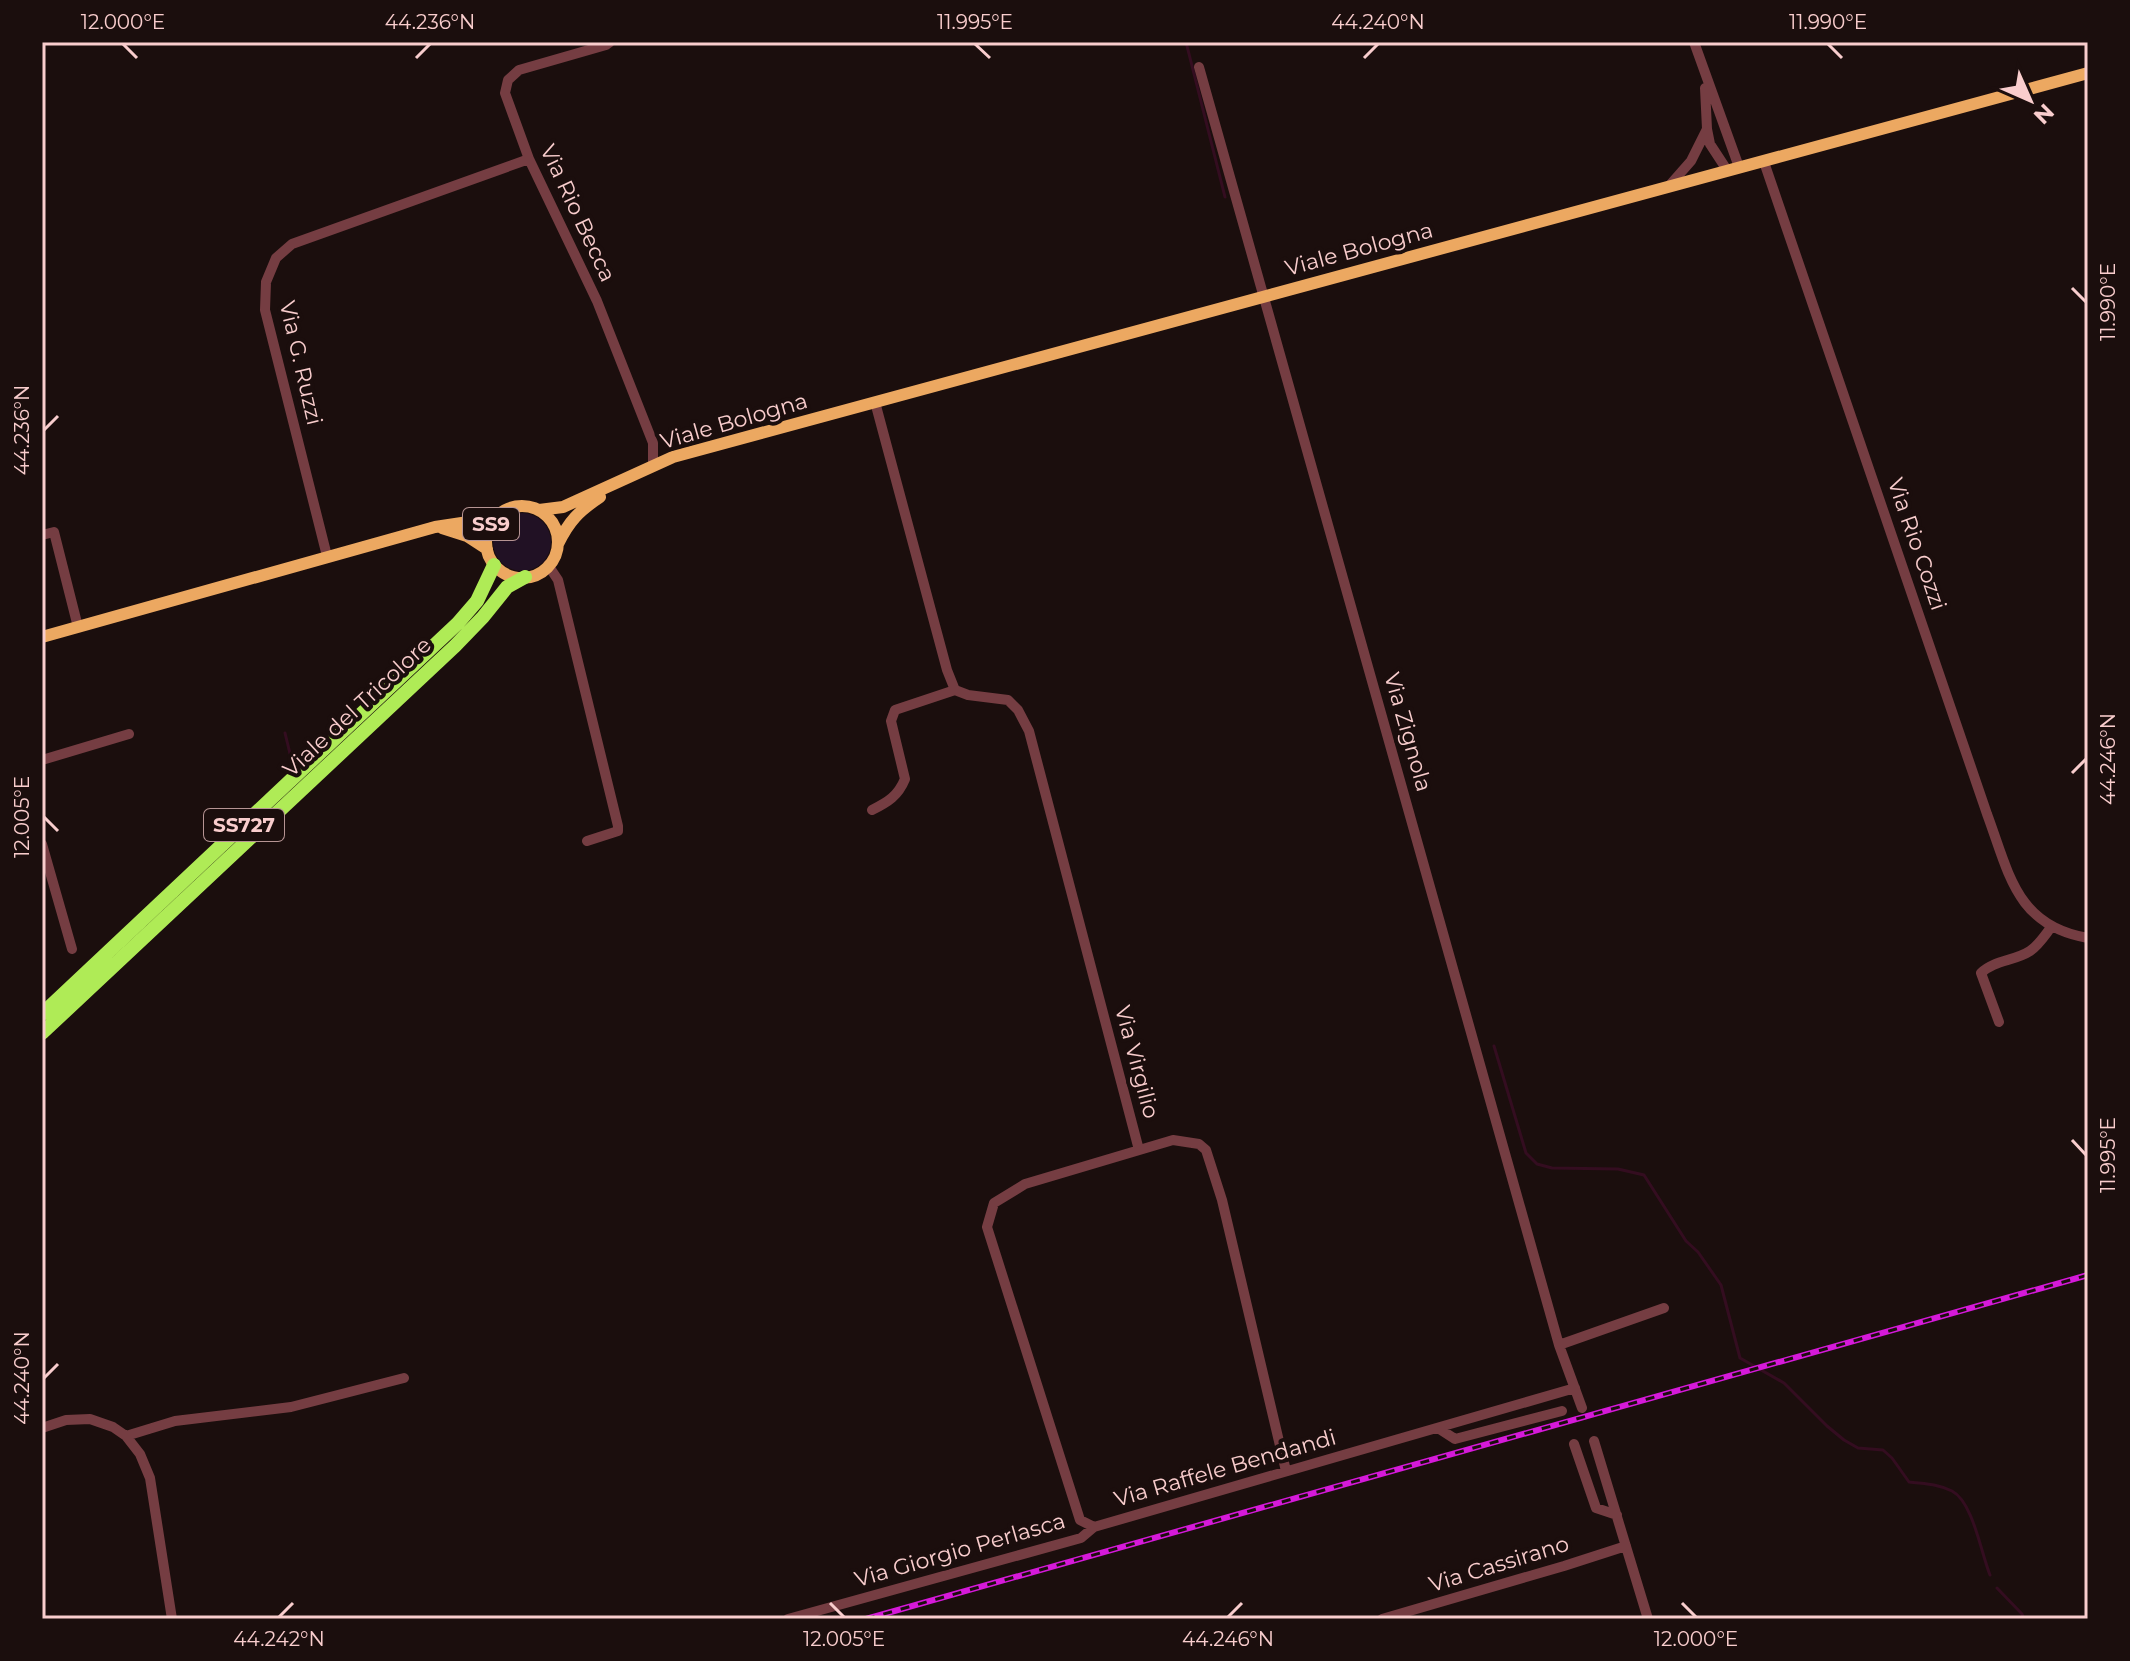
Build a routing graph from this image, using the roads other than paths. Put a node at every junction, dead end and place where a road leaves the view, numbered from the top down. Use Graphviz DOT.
graph roads {
  1 [pos="610,42"];
  2 [pos="1696,46"];
  3 [pos="1199,67"];
  4 [pos="2088,73"];
  5 [pos="1707,129"];
  6 [pos="529,159"];
  7 [pos="1764,162"];
  8 [pos="1733,168"];
  9 [pos="1669,186"];
  10 [pos="1264,296"];
  11 [pos="875,402"];
  12 [pos="647,468"];
  13 [pos="539,510"];
  14 [pos="495,518"];
  15 [pos="435,527"];
  16 [pos="42,535"];
  17 [pos="558,544"];
  18 [pos="487,549"];
  19 [pos="327,556"];
  20 [pos="494,565"];
  21 [pos="548,565"];
  22 [pos="525,577"];
  23 [pos="78,627"];
  24 [pos="42,637"];
  25 [pos="955,690"];
  26 [pos="129,734"];
  27 [pos="42,760"];
  28 [pos="872,810"];
  29 [pos="587,841"];
  30 [pos="42,844"];
  31 [pos="2052,926"];
  32 [pos="2088,938"];
  33 [pos="72,949"];
  34 [pos="42,1014"];
  35 [pos="1999,1022"];
  36 [pos="42,1033"];
  37 [pos="1139,1150"];
  38 [pos="1664,1308"];
  39 [pos="1559,1345"];
  40 [pos="404,1378"];
  41 [pos="1575,1388"];
  42 [pos="1582,1408"];
  43 [pos="1562,1411"];
  44 [pos="42,1428"];
  45 [pos="1438,1428"];
  46 [pos="126,1436"];
  47 [pos="1594,1441"];
  48 [pos="1574,1444"];
  49 [pos="1286,1471"];
  50 [pos="1617,1515"];
  51 [pos="1094,1527"];
  52 [pos="1626,1546"];
  53 [pos="172,1619"];
  54 [pos="788,1619"];
  55 [pos="1382,1619"];
  56 [pos="1648,1619"];
  1 -- 6 [label="street, Via Rio Becca"];
  2 -- 5 [label="street"];
  2 -- 8 [label="street"];
  3 -- 10 [label="street, Via Zignola"];
  4 -- 7 [label="main road, Viale Bologna"];
  5 -- 8 [label="street"];
  5 -- 9 [label="street"];
  6 -- 12 [label="street, Via Rio Becca"];
  6 -- 19 [label="street, Via G. Ruzzi"];
  7 -- 8 [label="main road, Viale Bologna"];
  7 -- 31 [label="street, Via Rio Cozzi"];
  8 -- 9 [label="main road, Viale Bologna"];
  9 -- 10 [label="main road, Viale Bologna"];
  10 -- 11 [label="main road, Viale Bologna"];
  10 -- 39 [label="street, Via Zignola"];
  11 -- 12 [label="main road, Viale Bologna"];
  11 -- 25 [label="street"];
  12 -- 13 [label="main road"];
  12 -- 17 [label="main road"];
  13 -- 14 [label="main road, SS9"];
  13 -- 17 [label="main road, SS9"];
  14 -- 15 [label="main road"];
  14 -- 18 [label="main road, SS9"];
  15 -- 18 [label="main road"];
  15 -- 19 [label="main road"];
  16 -- 23 [label="street"];
  17 -- 21 [label="main road"];
  18 -- 20 [label="main road, SS9"];
  19 -- 23 [label="main road"];
  20 -- 22 [label="main road, SS9"];
  20 -- 34 [label="highway, Viale del Tricolore / SS727"];
  21 -- 22 [label="main road"];
  21 -- 29 [label="street"];
  22 -- 36 [label="highway, Viale del Tricolore / SS727"];
  23 -- 24 [label="main road"];
  25 -- 28 [label="street"];
  25 -- 37 [label="street, Via Virgilio"];
  26 -- 27 [label="street"];
  30 -- 33 [label="street"];
  31 -- 32 [label="street, Via Rio Cozzi"];
  31 -- 35 [label="street"];
  37 -- 49 [label="street, Via Virgilio"];
  37 -- 51 [label="street, Via Raffele Bendandi"];
  38 -- 39 [label="street"];
  39 -- 41 [label="street, Via Zignola"];
  40 -- 46 [label="street"];
  41 -- 42 [label="street, Via Zignola"];
  41 -- 45 [label="street, Via Raffele Bendandi"];
  43 -- 45 [label="street"];
  44 -- 46 [label="street"];
  45 -- 49 [label="street, Via Raffele Bendandi"];
  46 -- 53 [label="street"];
  47 -- 50 [label="street"];
  48 -- 50 [label="street"];
  49 -- 51 [label="street, Via Raffele Bendandi"];
  50 -- 52 [label="street"];
  51 -- 54 [label="street, Via Giorgio Perlasca"];
  52 -- 55 [label="street, Via Cassirano"];
  52 -- 56 [label="street"];
}
